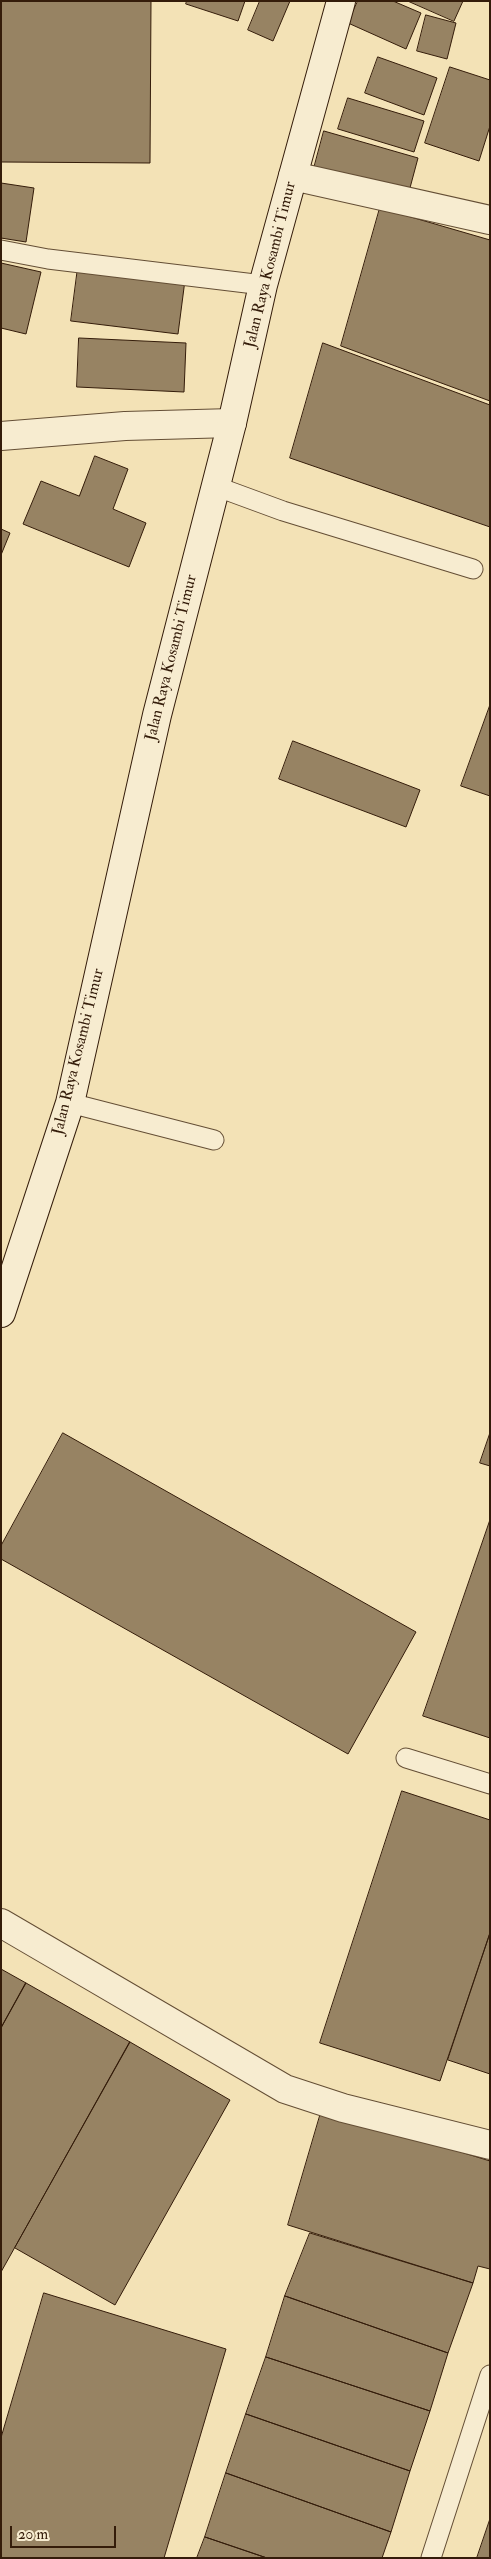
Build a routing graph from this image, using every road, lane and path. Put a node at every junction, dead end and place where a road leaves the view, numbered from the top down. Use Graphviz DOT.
graph roads {
  1 [pos="341,1"];
  2 [pos="294,176"];
  3 [pos="490,220"];
  4 [pos="1,250"];
  5 [pos="263,286"];
  6 [pos="232,423"];
  7 [pos="1,436"];
  8 [pos="215,486"];
  9 [pos="473,569"];
  10 [pos="70,1102"];
  11 [pos="214,1140"];
  12 [pos="1,1313"];
  13 [pos="406,1758"];
  14 [pos="490,1784"];
  15 [pos="1,1923"];
  16 [pos="490,2145"];
  17 [pos="490,2375"];
  18 [pos="431,2558"];
  1 -- 2 [label="main road, Jalan Raya Kosambi Timur"];
  2 -- 3 [label="main road"];
  2 -- 5 [label="main road, Jalan Raya Kosambi Timur"];
  4 -- 5 [label="lane"];
  5 -- 6 [label="main road, Jalan Raya Kosambi Timur"];
  6 -- 7 [label="main road"];
  6 -- 8 [label="main road, Jalan Raya Kosambi Timur"];
  8 -- 9 [label="lane"];
  8 -- 10 [label="main road, Jalan Raya Kosambi Timur"];
  10 -- 11 [label="lane"];
  10 -- 12 [label="main road, Jalan Raya Kosambi Timur"];
  13 -- 14 [label="lane"];
  15 -- 16 [label="main road"];
  17 -- 18 [label="lane"];
}
